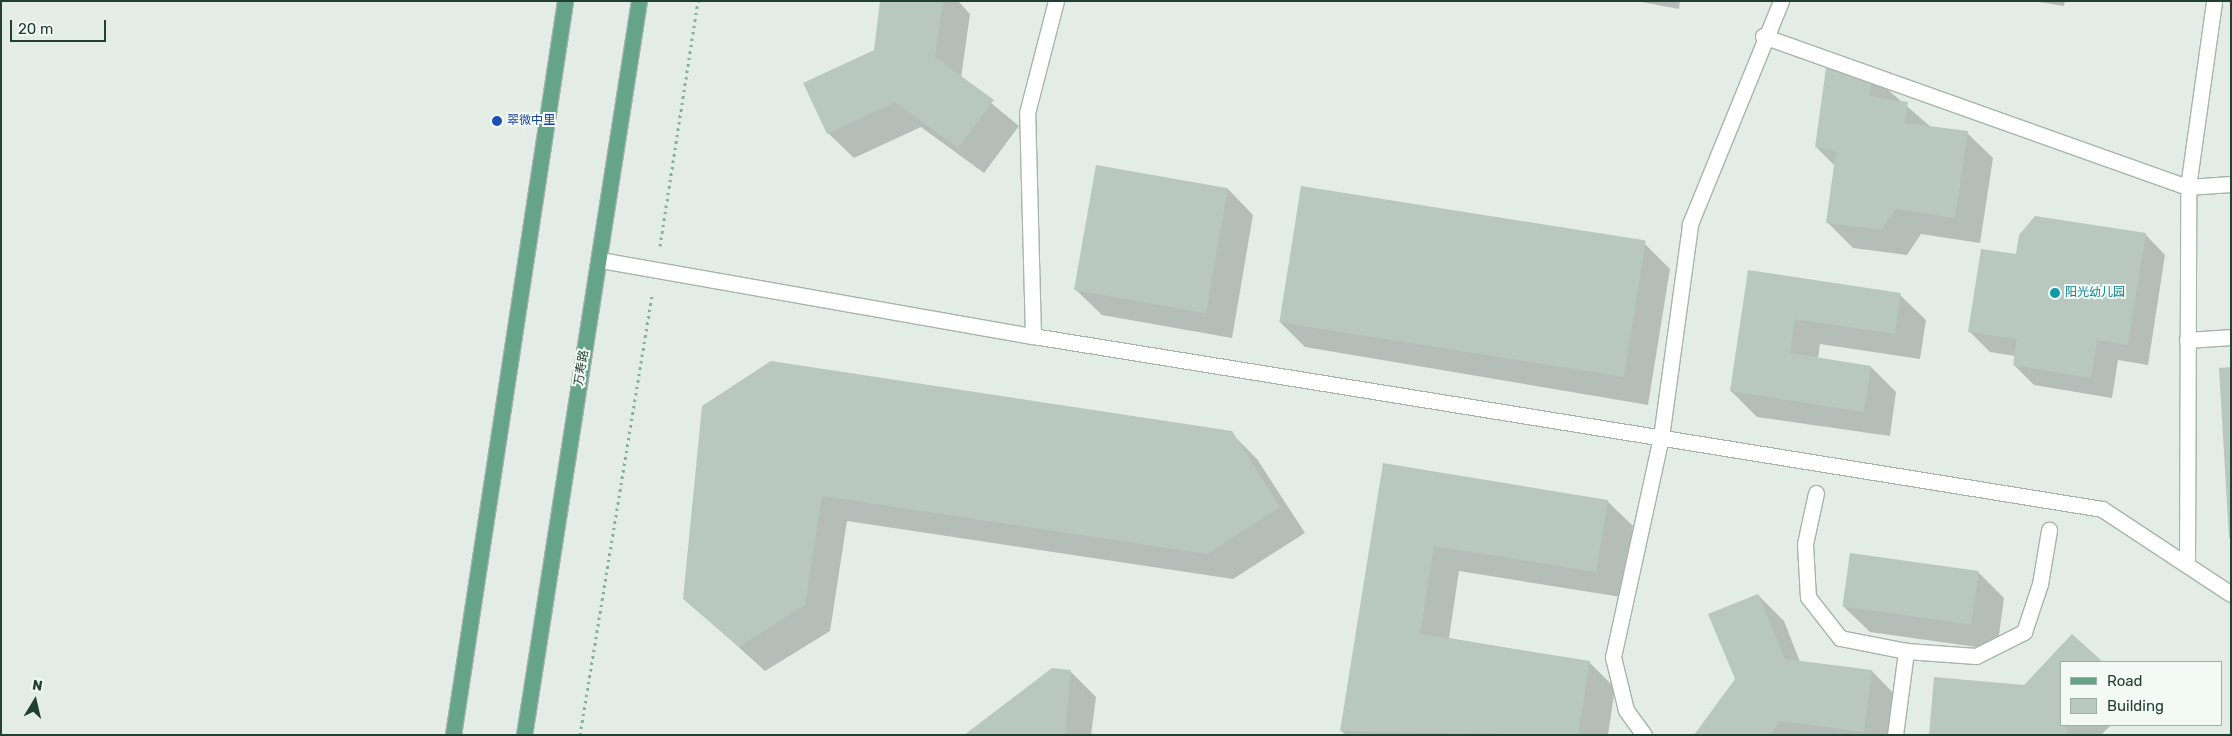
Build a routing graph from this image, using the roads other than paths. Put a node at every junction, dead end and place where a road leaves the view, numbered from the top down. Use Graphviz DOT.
graph roads {
  1 [pos="565,1"];
  2 [pos="639,1"];
  3 [pos="1056,1"];
  4 [pos="1781,1"];
  5 [pos="2214,1"];
  6 [pos="1763,36"];
  7 [pos="2231,184"];
  8 [pos="2188,188"];
  9 [pos="600,260"];
  10 [pos="1033,336"];
  11 [pos="2231,338"];
  12 [pos="2187,340"];
  13 [pos="1661,437"];
  14 [pos="1816,493"];
  15 [pos="2049,530"];
  16 [pos="2187,565"];
  17 [pos="2231,594"];
  18 [pos="1906,651"];
  19 [pos="453,735"];
  20 [pos="524,735"];
  21 [pos="1644,735"];
  22 [pos="1895,735"];
  1 -- 19 [label="main road"];
  2 -- 9 [label="main road, 万寿路"];
  3 -- 10 [label="street"];
  4 -- 6 [label="street"];
  5 -- 8 [label="street"];
  6 -- 8 [label="street"];
  6 -- 13 [label="street"];
  7 -- 8 [label="street"];
  8 -- 12 [label="street"];
  9 -- 10 [label="street"];
  9 -- 20 [label="main road, 万寿路"];
  10 -- 13 [label="street"];
  11 -- 12 [label="street"];
  12 -- 16 [label="street"];
  13 -- 16 [label="street"];
  13 -- 21 [label="street"];
  14 -- 18 [label="street"];
  15 -- 18 [label="street"];
  16 -- 17 [label="street"];
  18 -- 22 [label="street"];
}
